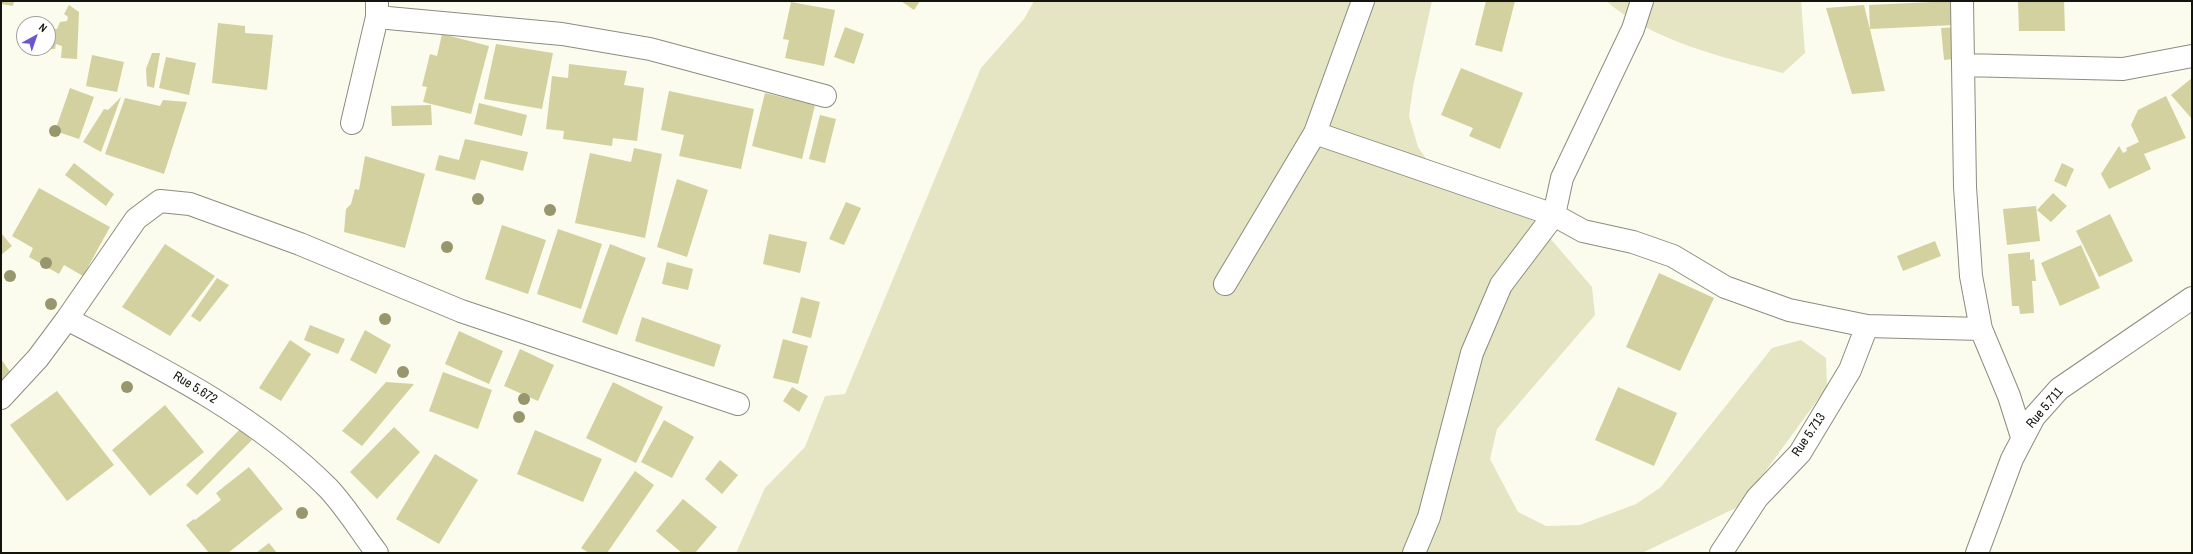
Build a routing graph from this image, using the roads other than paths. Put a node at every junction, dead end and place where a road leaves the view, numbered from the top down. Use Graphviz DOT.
graph roads {
  1 [pos="1362,1"];
  2 [pos="1642,1"];
  3 [pos="1962,1"];
  4 [pos="377,9"];
  5 [pos="2192,56"];
  6 [pos="1963,65"];
  7 [pos="825,96"];
  8 [pos="352,123"];
  9 [pos="1315,133"];
  10 [pos="1554,215"];
  11 [pos="1225,284"];
  12 [pos="2192,298"];
  13 [pos="67,319"];
  14 [pos="1868,326"];
  15 [pos="1981,329"];
  16 [pos="1,398"];
  17 [pos="738,404"];
  18 [pos="2022,437"];
  19 [pos="377,553"];
  20 [pos="1414,553"];
  21 [pos="1721,553"];
  22 [pos="1977,553"];
  1 -- 9 [label="street"];
  2 -- 10 [label="street"];
  3 -- 6 [label="street"];
  4 -- 7 [label="street"];
  4 -- 8 [label="street"];
  5 -- 6 [label="street"];
  6 -- 15 [label="street"];
  9 -- 10 [label="street"];
  9 -- 11 [label="street"];
  10 -- 14 [label="street"];
  10 -- 20 [label="street"];
  12 -- 18 [label="street, Rue 5.711"];
  13 -- 16 [label="street"];
  13 -- 17 [label="street"];
  13 -- 19 [label="street, Rue 5.672"];
  14 -- 15 [label="street"];
  14 -- 21 [label="street, Rue 5.713"];
  15 -- 18 [label="street"];
  18 -- 22 [label="street, Rue 5.711"];
}
